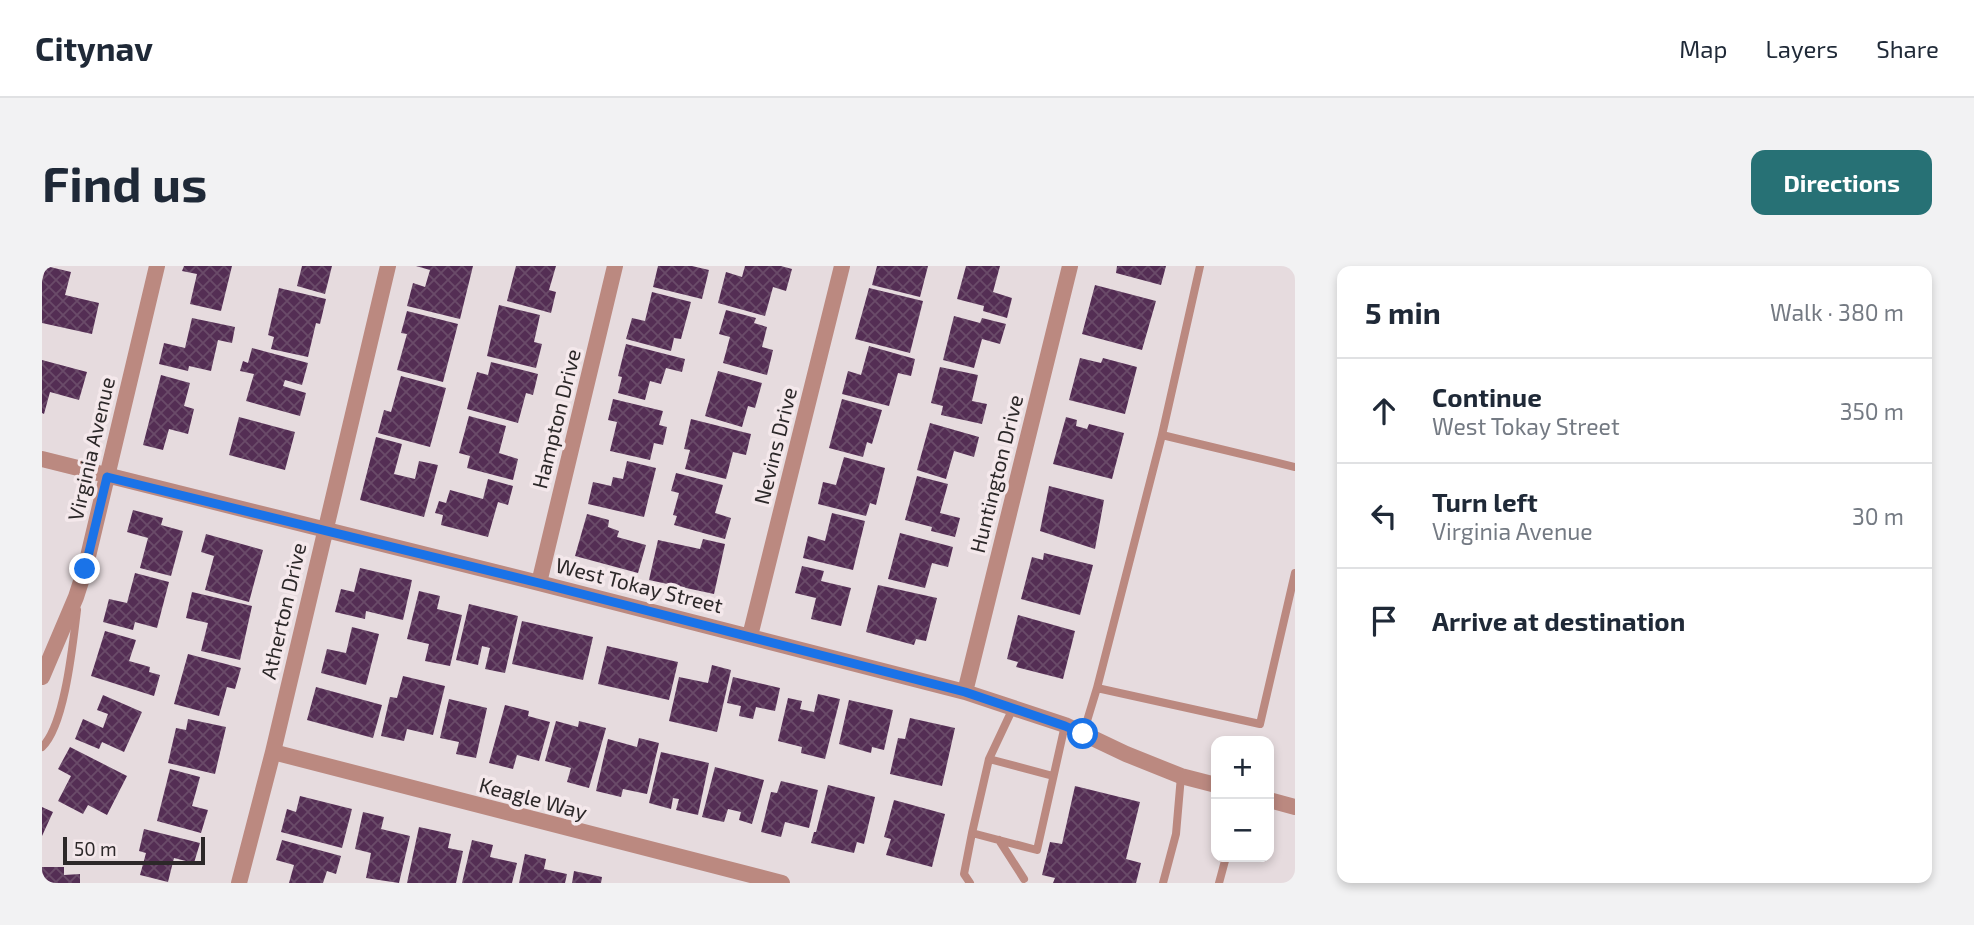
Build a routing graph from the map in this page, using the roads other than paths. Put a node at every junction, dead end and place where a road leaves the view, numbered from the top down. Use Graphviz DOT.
graph roads {
  1 [pos="157,266"];
  2 [pos="388,266"];
  3 [pos="615,266"];
  4 [pos="842,266"];
  5 [pos="1070,266"];
  6 [pos="1200,266"];
  7 [pos="1161,435"];
  8 [pos="42,459"];
  9 [pos="1295,467"];
  10 [pos="107,477"];
  11 [pos="324,529"];
  12 [pos="1295,573"];
  13 [pos="539,583"];
  14 [pos="76,597"];
  15 [pos="750,636"];
  16 [pos="42,677"];
  17 [pos="1097,688"];
  18 [pos="965,692"];
  19 [pos="1013,708"];
  20 [pos="1065,726"];
  21 [pos="1083,734"];
  22 [pos="42,747"];
  23 [pos="273,752"];
  24 [pos="989,759"];
  25 [pos="1053,776"];
  26 [pos="1181,776"];
  27 [pos="1211,784"];
  28 [pos="1274,801"];
  29 [pos="1295,807"];
  30 [pos="972,833"];
  31 [pos="999,840"];
  32 [pos="1225,862"];
  33 [pos="1024,879"];
  34 [pos="239,883"];
  35 [pos="782,883"];
  36 [pos="970,883"];
  37 [pos="1163,883"];
  38 [pos="1219,883"];
  1 -- 10 [label="street, Virginia Avenue"];
  2 -- 11 [label="street, Atherton Drive"];
  3 -- 13 [label="street, Hampton Drive"];
  4 -- 15 [label="street, Nevins Drive"];
  5 -- 18 [label="street, Huntington Drive"];
  6 -- 7 [label="lane"];
  7 -- 9 [label="lane"];
  7 -- 17 [label="lane"];
  8 -- 10 [label="street, West Tokay Street"];
  10 -- 11 [label="street, West Tokay Street"];
  10 -- 14 [label="street, Virginia Avenue"];
  11 -- 13 [label="street, West Tokay Street"];
  11 -- 23 [label="street, Atherton Drive"];
  12 -- 17 [label="lane"];
  13 -- 15 [label="street, West Tokay Street"];
  14 -- 16 [label="street, Virginia Avenue"];
  14 -- 22 [label="lane"];
  15 -- 18 [label="street, West Tokay Street"];
  17 -- 21 [label="lane"];
  18 -- 19 [label="street, West Tokay Street"];
  19 -- 20 [label="street, West Tokay Street"];
  19 -- 24 [label="lane"];
  20 -- 21 [label="street, West Tokay Street"];
  20 -- 25 [label="lane"];
  21 -- 26 [label="street, West Tokay Street"];
  23 -- 34 [label="street, Atherton Drive"];
  23 -- 35 [label="street, Keagle Way"];
  24 -- 25 [label="lane"];
  24 -- 30 [label="lane"];
  25 -- 31 [label="lane"];
  26 -- 27 [label="street, West Tokay Street"];
  26 -- 37 [label="lane"];
  28 -- 29 [label="street"];
  30 -- 31 [label="lane"];
  30 -- 36 [label="lane"];
  31 -- 33 [label="lane"];
  32 -- 38 [label="lane"];
}
